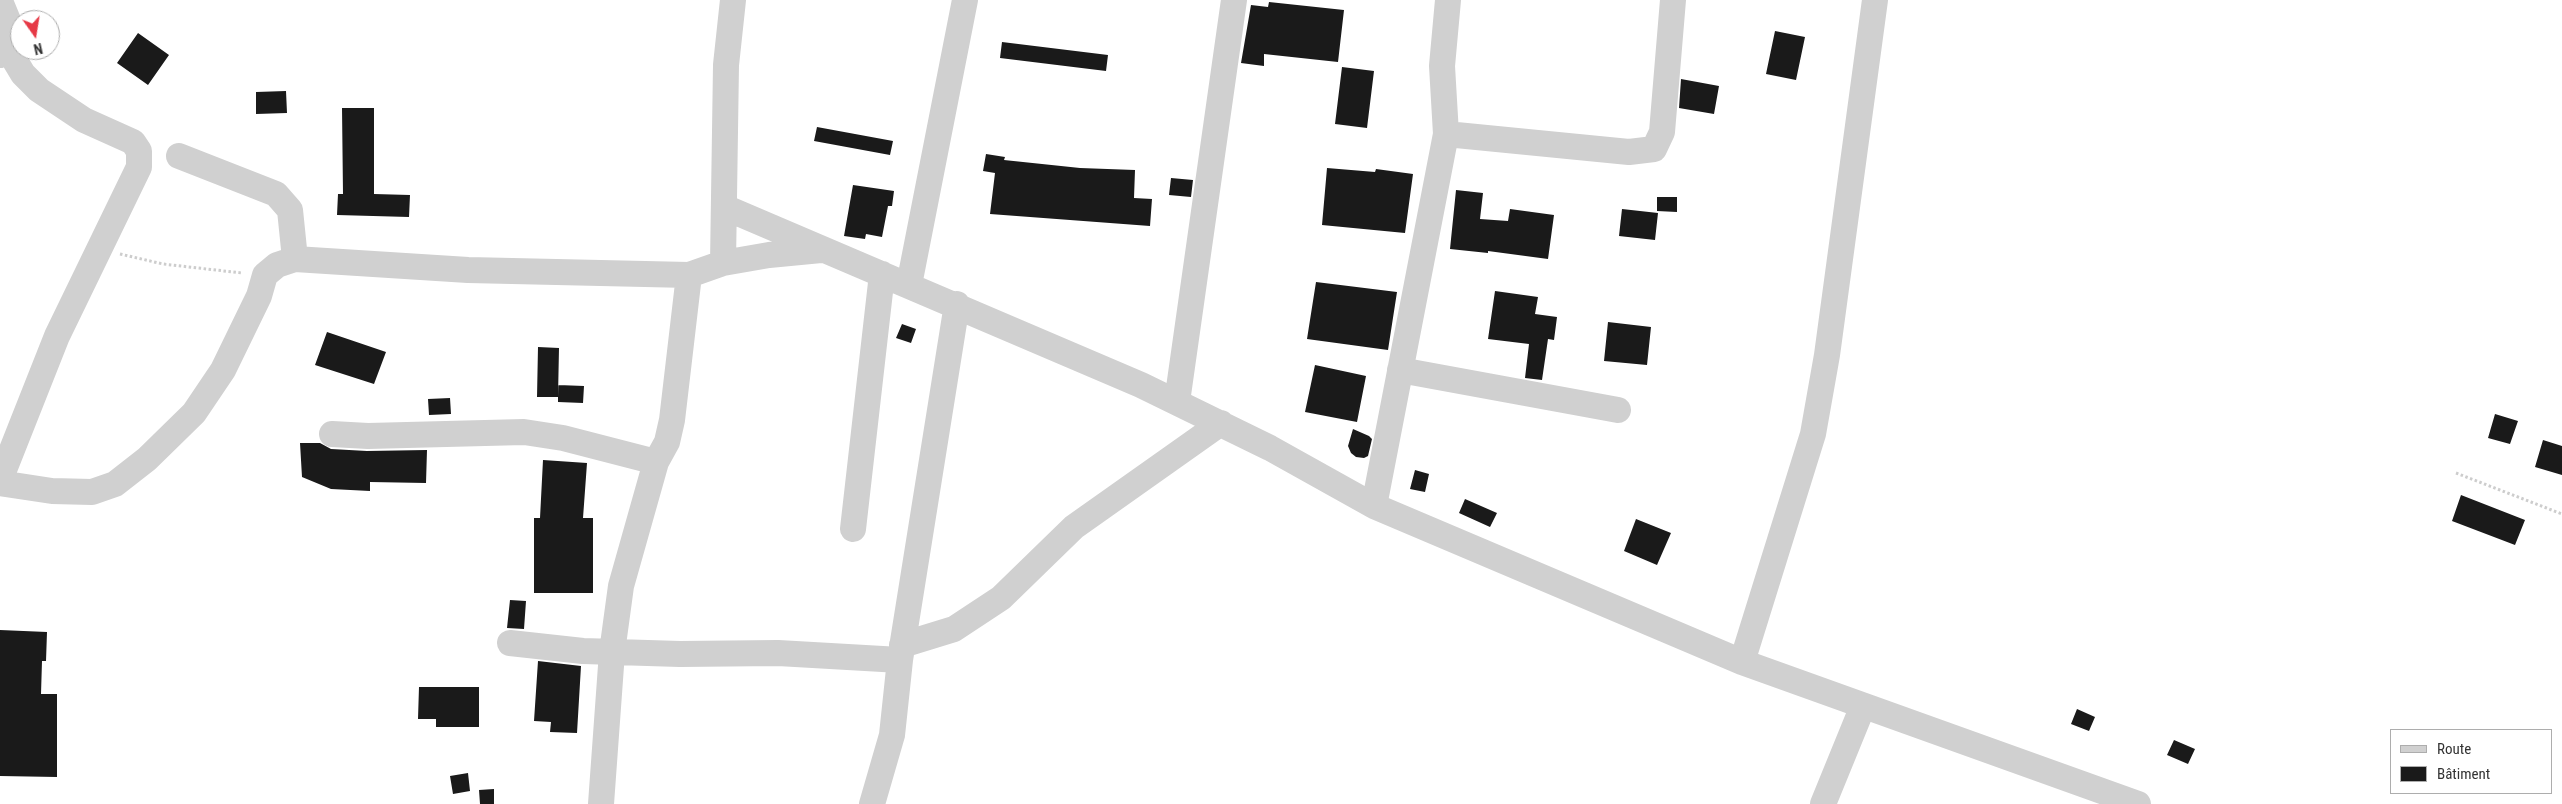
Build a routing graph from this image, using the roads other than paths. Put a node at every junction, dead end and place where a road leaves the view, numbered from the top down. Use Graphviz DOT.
graph roads {
  1 [pos="733,0"];
  2 [pos="965,0"];
  3 [pos="1234,0"];
  4 [pos="1448,0"];
  5 [pos="1673,0"];
  6 [pos="1875,0"];
  7 [pos="0,1"];
  8 [pos="3,50"];
  9 [pos="1446,134"];
  10 [pos="179,156"];
  11 [pos="724,207"];
  12 [pos="822,250"];
  13 [pos="296,259"];
  14 [pos="723,264"];
  15 [pos="882,274"];
  16 [pos="689,275"];
  17 [pos="909,284"];
  18 [pos="957,304"];
  19 [pos="1400,370"];
  20 [pos="1177,402"];
  21 [pos="1618,410"];
  22 [pos="1221,423"];
  23 [pos="332,434"];
  24 [pos="656,462"];
  25 [pos="0,482"];
  26 [pos="1374,506"];
  27 [pos="853,529"];
  28 [pos="510,643"];
  29 [pos="612,652"];
  30 [pos="901,652"];
  31 [pos="1742,662"];
  32 [pos="1863,706"];
  33 [pos="601,804"];
  34 [pos="872,804"];
  35 [pos="1823,804"];
  36 [pos="2138,804"];
  1 -- 11 [label="street"];
  2 -- 17 [label="street"];
  3 -- 20 [label="street"];
  4 -- 9 [label="street"];
  5 -- 9 [label="street"];
  6 -- 31 [label="street"];
  7 -- 8 [label="street"];
  8 -- 25 [label="street"];
  9 -- 19 [label="street"];
  10 -- 13 [label="street"];
  11 -- 12 [label="street"];
  11 -- 14 [label="street"];
  12 -- 14 [label="street"];
  12 -- 15 [label="street"];
  13 -- 16 [label="street"];
  13 -- 25 [label="street"];
  14 -- 16 [label="street"];
  15 -- 17 [label="street"];
  15 -- 27 [label="street"];
  16 -- 24 [label="street"];
  17 -- 18 [label="street"];
  18 -- 20 [label="street"];
  18 -- 30 [label="street"];
  19 -- 21 [label="street"];
  19 -- 26 [label="street"];
  20 -- 22 [label="street"];
  22 -- 26 [label="street"];
  22 -- 30 [label="street"];
  23 -- 24 [label="street"];
  24 -- 29 [label="street"];
  26 -- 31 [label="street"];
  28 -- 29 [label="street"];
  29 -- 30 [label="street"];
  29 -- 33 [label="street"];
  30 -- 34 [label="street"];
  31 -- 32 [label="street"];
  32 -- 35 [label="street"];
  32 -- 36 [label="street"];
}
